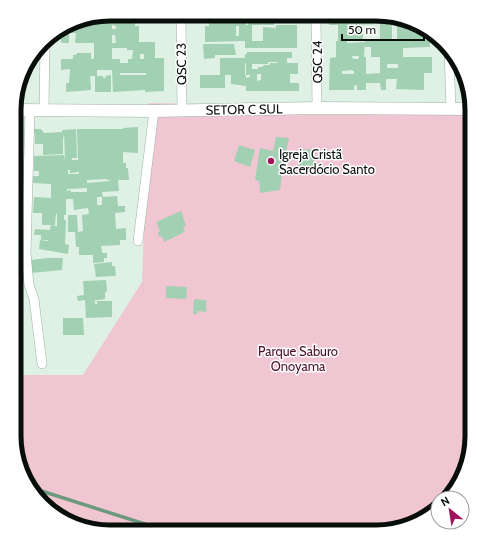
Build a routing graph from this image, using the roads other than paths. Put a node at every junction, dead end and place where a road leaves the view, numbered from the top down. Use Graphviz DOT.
graph roads {
  1 [pos="181,21"];
  2 [pos="316,21"];
  3 [pos="45,49"];
  4 [pos="449,59"];
  5 [pos="317,108"];
  6 [pos="465,108"];
  7 [pos="451,109"];
  8 [pos="21,110"];
  9 [pos="30,110"];
  10 [pos="44,111"];
  11 [pos="154,111"];
  12 [pos="182,111"];
  13 [pos="138,241"];
  14 [pos="42,364"];
  1 -- 12 [label="street, QSC 23"];
  2 -- 5 [label="street, QSC 24"];
  3 -- 10 [label="street"];
  4 -- 7 [label="street"];
  5 -- 7 [label="street, SETOR C SUL"];
  5 -- 12 [label="street, SETOR C SUL"];
  6 -- 7 [label="street, SETOR C SUL"];
  8 -- 9 [label="street, SETOR C SUL"];
  9 -- 10 [label="street, SETOR C SUL"];
  9 -- 14 [label="street"];
  10 -- 11 [label="street, SETOR C SUL"];
  11 -- 12 [label="street, SETOR C SUL"];
  11 -- 13 [label="street"];
}
